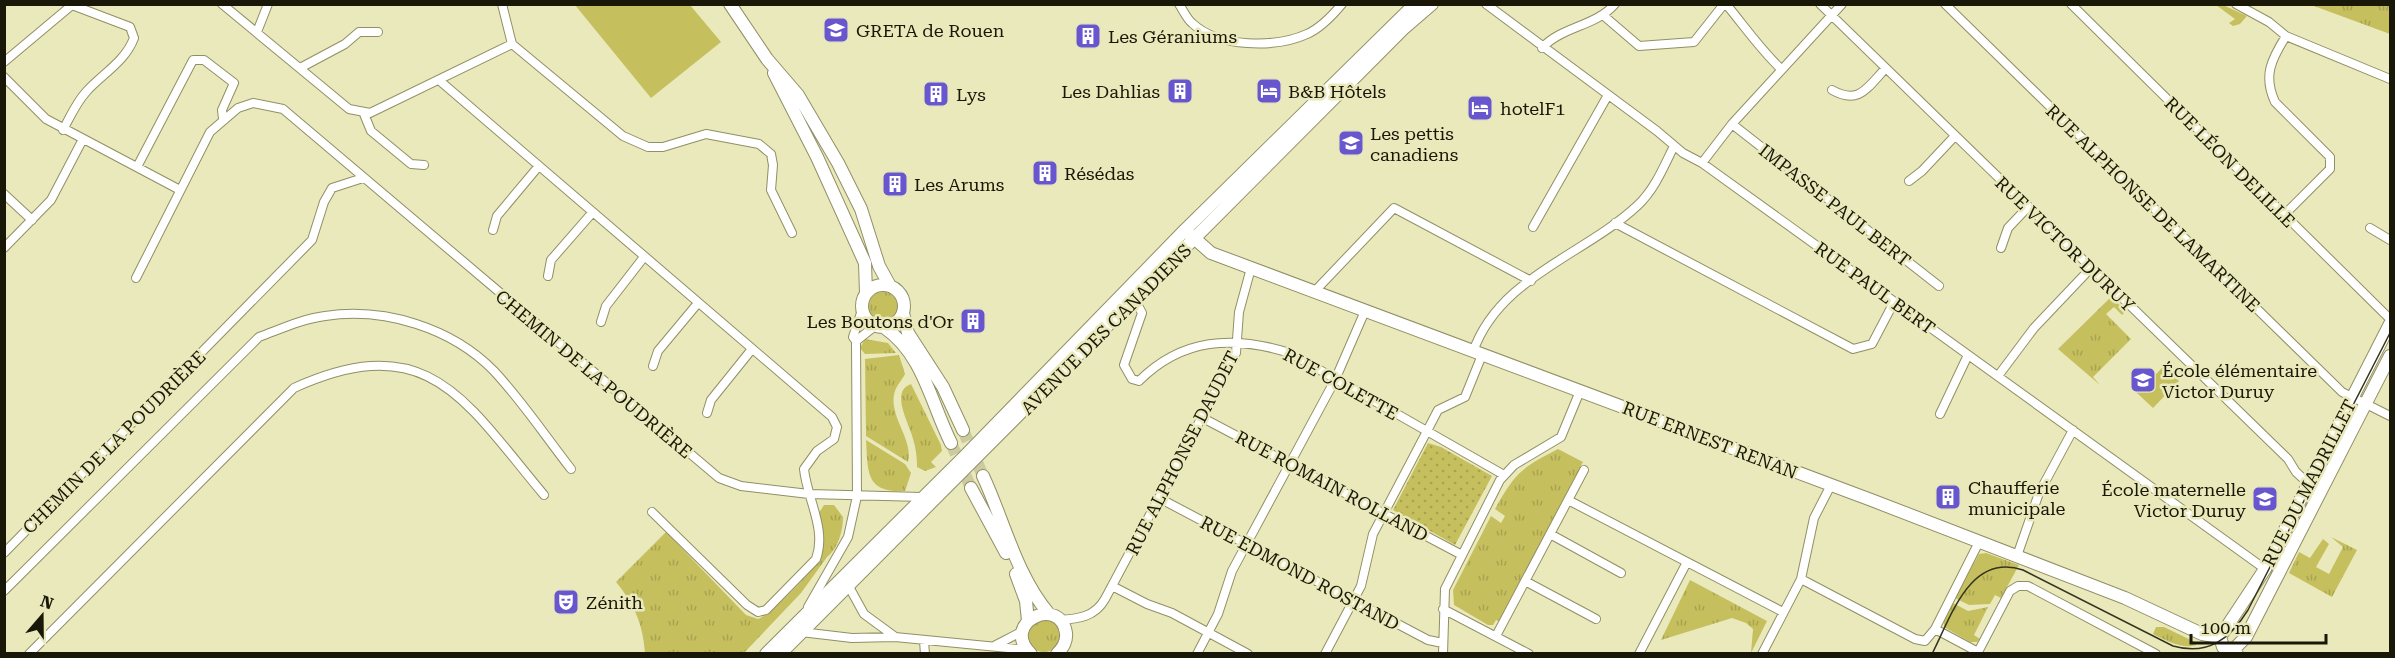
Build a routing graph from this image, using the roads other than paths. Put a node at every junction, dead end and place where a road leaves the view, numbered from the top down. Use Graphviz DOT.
graph roads {
  1 [pos="222,4"];
  2 [pos="268,4"];
  3 [pos="502,4"];
  4 [pos="730,4"];
  5 [pos="1179,4"];
  6 [pos="1342,4"];
  7 [pos="1415,4"];
  8 [pos="1432,4"];
  9 [pos="1486,4"];
  10 [pos="1615,4"];
  11 [pos="1725,4"];
  12 [pos="1820,4"];
  13 [pos="1842,4"];
  14 [pos="1945,4"];
  15 [pos="2071,4"];
  16 [pos="2236,4"];
  17 [pos="1604,16"];
  18 [pos="1831,16"];
  19 [pos="257,32"];
  20 [pos="378,32"];
  21 [pos="2286,36"];
  22 [pos="512,44"];
  23 [pos="1542,48"];
  24 [pos="767,58"];
  25 [pos="4,62"];
  26 [pos="300,68"];
  27 [pos="1781,69"];
  28 [pos="1885,69"];
  29 [pos="4,77"];
  30 [pos="2391,79"];
  31 [pos="440,81"];
  32 [pos="1832,90"];
  33 [pos="1608,95"];
  34 [pos="364,114"];
  35 [pos="223,119"];
  36 [pos="1732,124"];
  37 [pos="63,129"];
  38 [pos="1954,137"];
  39 [pos="83,139"];
  40 [pos="1674,146"];
  41 [pos="1702,163"];
  42 [pos="424,165"];
  43 [pos="137,167"];
  44 [pos="538,167"];
  45 [pos="363,178"];
  46 [pos="1909,180"];
  47 [pos="180,190"];
  48 [pos="4,194"];
  49 [pos="2027,207"];
  50 [pos="592,213"];
  51 [pos="2284,215"];
  52 [pos="32,220"];
  53 [pos="1615,223"];
  54 [pos="1533,227"];
  55 [pos="2370,228"];
  56 [pos="493,230"];
  57 [pos="1185,231"];
  58 [pos="792,233"];
  59 [pos="1195,240"];
  60 [pos="2391,240"];
  61 [pos="4,248"];
  62 [pos="2001,248"];
  63 [pos="644,257"];
  64 [pos="1251,268"];
  65 [pos="2090,269"];
  66 [pos="548,276"];
  67 [pos="136,278"];
  68 [pos="1531,281"];
  69 [pos="890,286"];
  70 [pos="1939,286"];
  71 [pos="1314,292"];
  72 [pos="866,293"];
  73 [pos="1135,300"];
  74 [pos="1894,302"];
  75 [pos="698,303"];
  76 [pos="862,310"];
  77 [pos="1365,311"];
  78 [pos="903,313"];
  79 [pos="601,322"];
  80 [pos="2391,322"];
  81 [pos="880,327"];
  82 [pos="856,341"];
  83 [pos="1238,343"];
  84 [pos="752,349"];
  85 [pos="1478,354"];
  86 [pos="1968,355"];
  87 [pos="2391,356"];
  88 [pos="653,366"];
  89 [pos="1998,376"];
  90 [pos="1335,380"];
  91 [pos="1580,390"];
  92 [pos="2352,398"];
  93 [pos="2366,404"];
  94 [pos="707,413"];
  95 [pos="1940,414"];
  96 [pos="2391,416"];
  97 [pos="1202,417"];
  98 [pos="963,430"];
  99 [pos="2073,430"];
  100 [pos="1426,433"];
  101 [pos="951,443"];
  102 [pos="1290,464"];
  103 [pos="571,469"];
  104 [pos="1584,470"];
  105 [pos="1504,475"];
  106 [pos="983,476"];
  107 [pos="1831,484"];
  108 [pos="2309,484"];
  109 [pos="971,488"];
  110 [pos="809,494"];
  111 [pos="543,495"];
  112 [pos="857,496"];
  113 [pos="922,497"];
  114 [pos="1159,498"];
  115 [pos="1568,500"];
  116 [pos="651,512"];
  117 [pos="1383,513"];
  118 [pos="1550,534"];
  119 [pos="1979,542"];
  120 [pos="1247,545"];
  121 [pos="4,553"];
  122 [pos="1462,555"];
  123 [pos="2017,556"];
  124 [pos="1688,562"];
  125 [pos="2265,569"];
  126 [pos="1621,573"];
  127 [pos="1801,579"];
  128 [pos="1525,580"];
  129 [pos="848,585"];
  130 [pos="1112,586"];
  131 [pos="4,591"];
  132 [pos="1353,600"];
  133 [pos="1443,609"];
  134 [pos="1783,612"];
  135 [pos="1054,617"];
  136 [pos="801,618"];
  137 [pos="1596,619"];
  138 [pos="1078,620"];
  139 [pos="1025,626"];
  140 [pos="1935,629"];
  141 [pos="801,632"];
  142 [pos="1208,632"];
  143 [pos="1496,636"];
  144 [pos="895,637"];
  145 [pos="2220,637"];
  146 [pos="924,640"];
  147 [pos="1443,643"];
  148 [pos="994,646"];
  149 [pos="1063,647"];
  150 [pos="1030,652"];
  151 [pos="1978,653"];
  152 [pos="2232,653"];
  153 [pos="29,654"];
  154 [pos="766,654"];
  155 [pos="780,654"];
  156 [pos="925,654"];
  157 [pos="1197,654"];
  158 [pos="1248,654"];
  159 [pos="1325,654"];
  160 [pos="1443,654"];
  161 [pos="1529,654"];
  162 [pos="1639,654"];
  163 [pos="1762,654"];
  164 [pos="2156,654"];
  1 -- 19 [label="street"];
  2 -- 19 [label="street"];
  3 -- 22 [label="street"];
  4 -- 24 [label="street"];
  5 -- 6 [label="street"];
  7 -- 57 [label="street, AVENUE DES CANADIENS"];
  8 -- 59 [label="street, AVENUE DES CANADIENS"];
  9 -- 23 [label="street, RUE PAUL BERT"];
  10 -- 17 [label="street"];
  11 -- 17 [label="street"];
  11 -- 27 [label="street"];
  12 -- 18 [label="street, RUE VICTOR DURUY"];
  13 -- 18 [label="street"];
  14 -- 92 [label="street, RUE ALPHONSE DE LAMARTINE"];
  15 -- 51 [label="street, RUE LÉON DELILLE"];
  16 -- 21 [label="street"];
  17 -- 23 [label="street"];
  18 -- 27 [label="street"];
  18 -- 28 [label="street, RUE VICTOR DURUY"];
  19 -- 26 [label="street"];
  20 -- 26 [label="street"];
  21 -- 30 [label="street"];
  21 -- 51 [label="street"];
  22 -- 31 [label="street"];
  22 -- 58 [label="street"];
  23 -- 33 [label="street, RUE PAUL BERT"];
  24 -- 69 [label="street"];
  24 -- 72 [label="street"];
  25 -- 37 [label="street"];
  26 -- 34 [label="street"];
  27 -- 36 [label="street"];
  28 -- 32 [label="street"];
  28 -- 38 [label="street, RUE VICTOR DURUY"];
  29 -- 37 [label="street"];
  31 -- 34 [label="street"];
  31 -- 44 [label="street"];
  33 -- 40 [label="street, RUE PAUL BERT"];
  33 -- 54 [label="street"];
  34 -- 42 [label="street"];
  35 -- 43 [label="street"];
  35 -- 45 [label="street, CHEMIN DE LA POUDRIÈRE"];
  35 -- 47 [label="street, CHEMIN DE LA POUDRIÈRE"];
  36 -- 41 [label="street"];
  36 -- 70 [label="street, IMPASSE PAUL BERT"];
  37 -- 39 [label="street"];
  38 -- 46 [label="street"];
  38 -- 49 [label="street, RUE VICTOR DURUY"];
  39 -- 43 [label="street"];
  39 -- 52 [label="street"];
  40 -- 41 [label="street, RUE PAUL BERT"];
  40 -- 53 [label="street"];
  41 -- 74 [label="street, RUE PAUL BERT"];
  43 -- 47 [label="street"];
  44 -- 50 [label="street"];
  44 -- 56 [label="street"];
  45 -- 110 [label="street, CHEMIN DE LA POUDRIÈRE"];
  45 -- 121 [label="street, CHEMIN DE LA POUDRIÈRE"];
  47 -- 67 [label="street, CHEMIN DE LA POUDRIÈRE"];
  48 -- 52 [label="street"];
  49 -- 62 [label="street"];
  49 -- 65 [label="street, RUE VICTOR DURUY"];
  50 -- 63 [label="street"];
  50 -- 66 [label="street"];
  51 -- 80 [label="street, RUE LÉON DELILLE"];
  52 -- 61 [label="street"];
  53 -- 68 [label="street"];
  53 -- 74 [label="street"];
  55 -- 60 [label="street"];
  57 -- 59 [label="street, RUE ERNEST RENAN"];
  57 -- 113 [label="street, AVENUE DES CANADIENS"];
  59 -- 64 [label="street, RUE ERNEST RENAN"];
  59 -- 73 [label="street, AVENUE DES CANADIENS"];
  63 -- 75 [label="street"];
  63 -- 79 [label="street"];
  64 -- 71 [label="street, RUE ERNEST RENAN"];
  64 -- 83 [label="street, RUE ALPHONSE DAUDET"];
  65 -- 89 [label="street"];
  65 -- 108 [label="street, RUE VICTOR DURUY"];
  68 -- 71 [label="street"];
  68 -- 85 [label="street"];
  69 -- 72 [label="street"];
  69 -- 78 [label="street"];
  71 -- 77 [label="street, RUE ERNEST RENAN"];
  72 -- 76 [label="street"];
  73 -- 83 [label="street, RUE COLETTE"];
  73 -- 129 [label="street, AVENUE DES CANADIENS"];
  74 -- 86 [label="street, RUE PAUL BERT"];
  75 -- 84 [label="street"];
  75 -- 88 [label="street"];
  76 -- 81 [label="street"];
  76 -- 82 [label="street"];
  77 -- 85 [label="street, RUE ERNEST RENAN"];
  77 -- 90 [label="street"];
  78 -- 81 [label="street"];
  78 -- 98 [label="street"];
  80 -- 92 [label="street, RUE DU MADRILLET"];
  81 -- 82 [label="street"];
  81 -- 101 [label="street"];
  82 -- 112 [label="street"];
  83 -- 90 [label="street, RUE COLETTE"];
  83 -- 97 [label="street, RUE ALPHONSE DAUDET"];
  84 -- 94 [label="street"];
  84 -- 110 [label="street"];
  85 -- 91 [label="street, RUE ERNEST RENAN"];
  85 -- 100 [label="street"];
  86 -- 89 [label="street, RUE PAUL BERT"];
  86 -- 95 [label="street"];
  87 -- 93 [label="street, RUE DU MADRILLET"];
  89 -- 99 [label="street, RUE PAUL BERT"];
  90 -- 100 [label="street, RUE COLETTE"];
  90 -- 102 [label="street"];
  91 -- 105 [label="street"];
  91 -- 107 [label="street, RUE ERNEST RENAN"];
  92 -- 93 [label="street, RUE ALPHONSE DE LAMARTINE"];
  92 -- 108 [label="street, RUE DU MADRILLET"];
  93 -- 96 [label="street, RUE ALPHONSE DE LAMARTINE"];
  93 -- 152 [label="street, RUE DU MADRILLET"];
  97 -- 102 [label="street, RUE ROMAIN ROLLAND"];
  97 -- 114 [label="street, RUE ALPHONSE DAUDET"];
  99 -- 123 [label="street"];
  99 -- 125 [label="street, RUE PAUL BERT"];
  100 -- 105 [label="street, RUE COLETTE"];
  100 -- 117 [label="street"];
  102 -- 117 [label="street, RUE ROMAIN ROLLAND"];
  102 -- 120 [label="street"];
  103 -- 131 [label="street"];
  104 -- 115 [label="street"];
  105 -- 122 [label="street"];
  106 -- 135 [label="street"];
  107 -- 119 [label="street, RUE ERNEST RENAN"];
  107 -- 127 [label="street"];
  108 -- 125 [label="street, RUE DU MADRILLET"];
  109 -- 139 [label="street"];
  110 -- 112 [label="street, CHEMIN DE LA POUDRIÈRE"];
  110 -- 116 [label="street"];
  111 -- 153 [label="street"];
  112 -- 113 [label="street, CHEMIN DE LA POUDRIÈRE"];
  112 -- 136 [label="street"];
  113 -- 136 [label="street, AVENUE DES CANADIENS"];
  114 -- 120 [label="street, RUE EDMOND ROSTAND"];
  114 -- 130 [label="street, RUE ALPHONSE DAUDET"];
  115 -- 118 [label="street"];
  115 -- 124 [label="street"];
  117 -- 122 [label="street, RUE ROMAIN ROLLAND"];
  117 -- 132 [label="street"];
  118 -- 126 [label="street"];
  118 -- 128 [label="street"];
  119 -- 123 [label="street, RUE ERNEST RENAN"];
  119 -- 140 [label="street"];
  120 -- 132 [label="street, RUE EDMOND ROSTAND"];
  120 -- 142 [label="street"];
  122 -- 133 [label="street"];
  123 -- 145 [label="street, RUE ERNEST RENAN"];
  124 -- 134 [label="street"];
  124 -- 162 [label="street"];
  125 -- 145 [label="street, RUE DU MADRILLET"];
  127 -- 134 [label="street"];
  127 -- 140 [label="street"];
  128 -- 137 [label="street"];
  128 -- 143 [label="street"];
  129 -- 141 [label="street, AVENUE DES CANADIENS"];
  129 -- 144 [label="street"];
  130 -- 138 [label="street, RUE ALPHONSE DAUDET"];
  130 -- 142 [label="street"];
  132 -- 147 [label="street, RUE EDMOND ROSTAND"];
  132 -- 159 [label="street"];
  133 -- 143 [label="street"];
  133 -- 147 [label="street"];
  134 -- 163 [label="street"];
  135 -- 138 [label="street"];
  135 -- 139 [label="street"];
  135 -- 149 [label="street"];
  136 -- 154 [label="street, AVENUE DES CANADIENS"];
  138 -- 149 [label="street, RUE ALPHONSE DAUDET"];
  139 -- 148 [label="street"];
  139 -- 150 [label="street"];
  140 -- 151 [label="street"];
  141 -- 144 [label="street"];
  141 -- 155 [label="street, AVENUE DES CANADIENS"];
  142 -- 157 [label="street"];
  142 -- 158 [label="street"];
  143 -- 161 [label="street"];
  144 -- 146 [label="street"];
  145 -- 152 [label="street"];
  146 -- 148 [label="street"];
  146 -- 156 [label="street"];
  147 -- 160 [label="street"];
  148 -- 150 [label="street"];
  151 -- 164 [label="street"];
}
